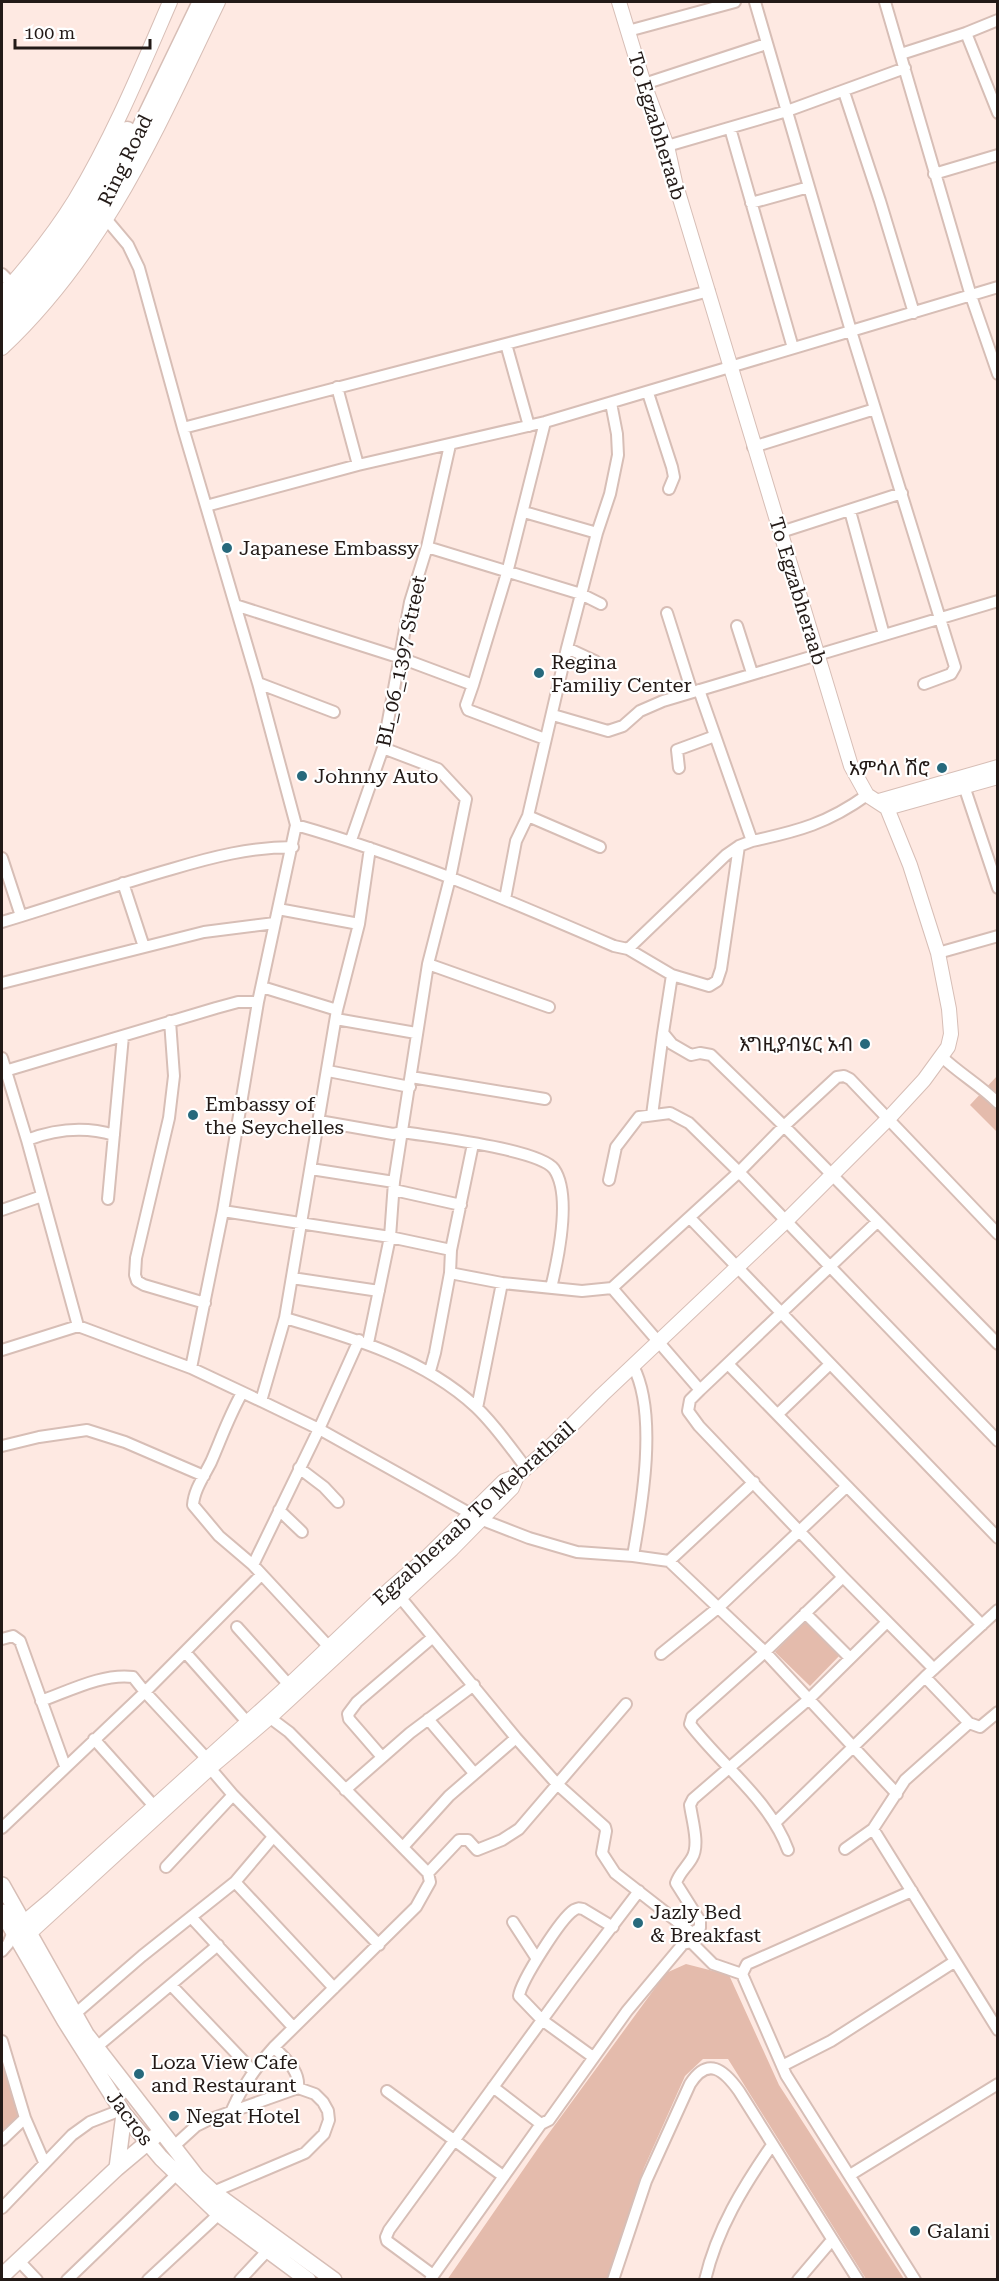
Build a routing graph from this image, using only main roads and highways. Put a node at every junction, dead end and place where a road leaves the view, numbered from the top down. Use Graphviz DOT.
graph roads {
  1 [pos="170,2"];
  2 [pos="188,2"];
  3 [pos="202,2"];
  4 [pos="218,2"];
  5 [pos="619,2"];
  6 [pos="98,211"];
  7 [pos="7,279"];
  8 [pos="2,295"];
  9 [pos="2,313"];
  10 [pos="2,330"];
  11 [pos="2,348"];
  12 [pos="998,766"];
  13 [pos="998,777"];
  14 [pos="963,782"];
  15 [pos="878,801"];
  16 [pos="864,1142"];
  17 [pos="475,1517"];
  18 [pos="265,1714"];
  19 [pos="209,1764"];
  20 [pos="2,1885"];
  21 [pos="2,1912"];
  22 [pos="16,1938"];
  23 [pos="91,2051"];
  24 [pos="122,2112"];
  25 [pos="161,2131"];
  26 [pos="148,2143"];
  27 [pos="117,2168"];
  28 [pos="2,2276"];
  29 [pos="308,2280"];
  30 [pos="334,2280"];
  1 -- 7 [label="main road"];
  2 -- 6 [label="highway"];
  3 -- 6 [label="highway, Ring Road"];
  4 -- 6 [label="main road"];
  5 -- 15 [label="main road, To Egzabheraab"];
  6 -- 9 [label="highway"];
  6 -- 10 [label="highway, Ring Road"];
  6 -- 11 [label="main road"];
  7 -- 8 [label="main road"];
  12 -- 14 [label="main road"];
  13 -- 14 [label="main road"];
  14 -- 15 [label="main road"];
  15 -- 16 [label="main road, To Egzabheraab"];
  16 -- 17 [label="main road, Egzabheraab To Mebrathail"];
  17 -- 18 [label="main road, Egzabheraab To Mebrathail"];
  17 -- 18 [label="main road"];
  18 -- 19 [label="main road"];
  18 -- 19 [label="main road, Egzabheraab To Mebrathail"];
  19 -- 22 [label="main road"];
  19 -- 22 [label="main road, Egzabheraab To Mebrathail"];
  20 -- 22 [label="main road"];
  21 -- 22 [label="main road, Jacros"];
  22 -- 23 [label="main road, Jacros"];
  22 -- 23 [label="main road, Jacros"];
  23 -- 24 [label="main road, Jacros"];
  23 -- 25 [label="main road, Jacros"];
  24 -- 26 [label="main road, Jacros"];
  24 -- 27 [label="main road"];
  25 -- 26 [label="main road"];
  25 -- 30 [label="main road, Jacros"];
  26 -- 27 [label="main road"];
  26 -- 29 [label="main road, Jacros"];
  27 -- 28 [label="main road"];
}
